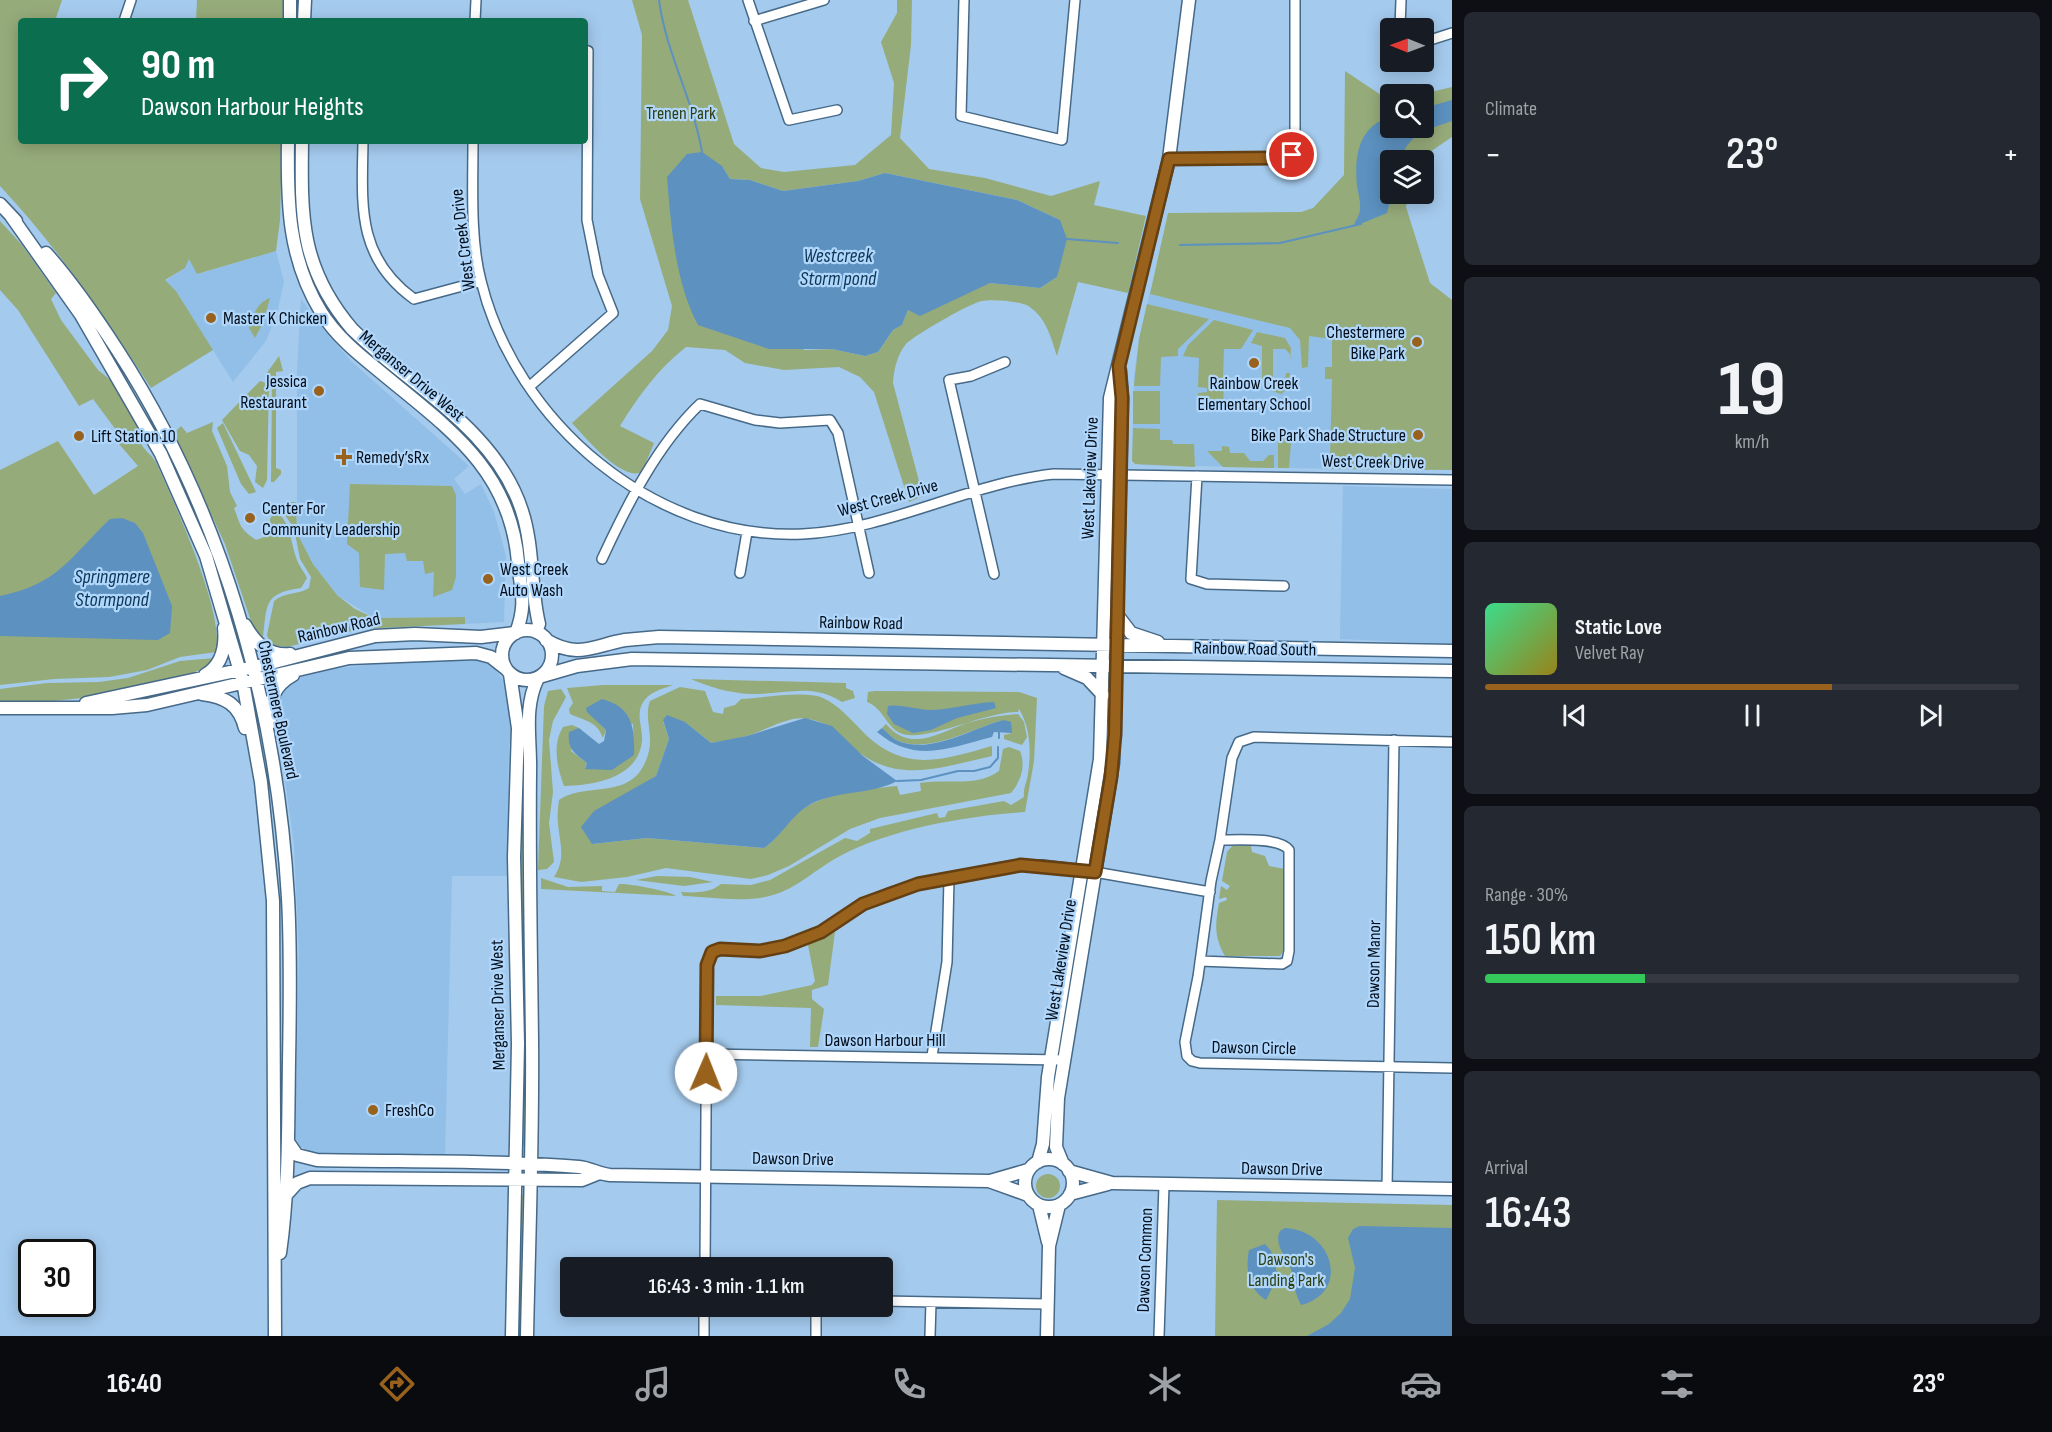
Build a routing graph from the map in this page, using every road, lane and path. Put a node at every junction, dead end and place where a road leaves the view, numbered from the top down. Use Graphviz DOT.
graph roads {
  1 [pos="131,0"];
  2 [pos="291,0"];
  3 [pos="305,0"];
  4 [pos="476,0"];
  5 [pos="748,0"];
  6 [pos="824,0"];
  7 [pos="964,0"];
  8 [pos="1075,0"];
  9 [pos="1189,0"];
  10 [pos="1295,0"];
  11 [pos="1401,0"];
  12 [pos="125,18"];
  13 [pos="290,18"];
  14 [pos="304,18"];
  15 [pos="475,18"];
  16 [pos="1400,18"];
  17 [pos="754,21"];
  18 [pos="1452,33"];
  19 [pos="1434,39"];
  20 [pos="837,110"];
  21 [pos="288,144"];
  22 [pos="302,144"];
  23 [pos="363,144"];
  24 [pos="473,144"];
  25 [pos="587,144"];
  26 [pos="1169,159"];
  27 [pos="0,204"];
  28 [pos="11,216"];
  29 [pos="481,281"];
  30 [pos="319,282"];
  31 [pos="307,286"];
  32 [pos="1005,362"];
  33 [pos="411,381"];
  34 [pos="530,386"];
  35 [pos="403,391"];
  36 [pos="492,465"];
  37 [pos="1114,475"];
  38 [pos="1197,476"];
  39 [pos="1452,480"];
  40 [pos="638,490"];
  41 [pos="974,491"];
  42 [pos="860,525"];
  43 [pos="747,532"];
  44 [pos="602,559"];
  45 [pos="740,573"];
  46 [pos="869,573"];
  47 [pos="994,574"];
  48 [pos="1284,586"];
  49 [pos="222,603"];
  50 [pos="1118,616"];
  51 [pos="240,617"];
  52 [pos="515,633"];
  53 [pos="541,636"];
  54 [pos="1103,646"];
  55 [pos="1118,646"];
  56 [pos="1179,648"];
  57 [pos="327,649"];
  58 [pos="1452,651"];
  59 [pos="1058,665"];
  60 [pos="1103,665"];
  61 [pos="1117,666"];
  62 [pos="301,670"];
  63 [pos="508,671"];
  64 [pos="1452,671"];
  65 [pos="247,675"];
  66 [pos="200,678"];
  67 [pos="538,678"];
  68 [pos="194,693"];
  69 [pos="1103,695"];
  70 [pos="69,707"];
  71 [pos="0,708"];
  72 [pos="1394,740"];
  73 [pos="1452,742"];
  74 [pos="275,778"];
  75 [pos="261,782"];
  76 [pos="1220,840"];
  77 [pos="1089,871"];
  78 [pos="949,879"];
  79 [pos="1210,892"];
  80 [pos="1200,961"];
  81 [pos="706,1054"];
  82 [pos="932,1056"];
  83 [pos="1057,1060"];
  84 [pos="1389,1067"];
  85 [pos="1452,1068"];
  86 [pos="288,1142"];
  87 [pos="432,1163"];
  88 [pos="516,1164"];
  89 [pos="530,1165"];
  90 [pos="1033,1166"];
  91 [pos="1066,1167"];
  92 [pos="597,1174"];
  93 [pos="705,1175"];
  94 [pos="431,1179"];
  95 [pos="516,1180"];
  96 [pos="530,1180"];
  97 [pos="989,1181"];
  98 [pos="1112,1183"];
  99 [pos="1164,1185"];
  100 [pos="1387,1189"];
  101 [pos="1452,1189"];
  102 [pos="1070,1194"];
  103 [pos="286,1195"];
  104 [pos="1028,1195"];
  105 [pos="1039,1205"];
  106 [pos="1059,1205"];
  107 [pos="1048,1246"];
  108 [pos="705,1257"];
  109 [pos="277,1275"];
  110 [pos="893,1301"];
  111 [pos="931,1302"];
  112 [pos="1048,1304"];
  113 [pos="704,1317"];
  114 [pos="816,1317"];
  115 [pos="275,1336"];
  116 [pos="512,1336"];
  117 [pos="527,1336"];
  118 [pos="704,1336"];
  119 [pos="816,1336"];
  120 [pos="930,1336"];
  121 [pos="1047,1336"];
  122 [pos="1159,1336"];
  1 -- 12 [label="street"];
  2 -- 13 [label="street"];
  3 -- 14 [label="street"];
  4 -- 15 [label="street"];
  5 -- 17 [label="street"];
  6 -- 17 [label="street"];
  7 -- 8 [label="street"];
  9 -- 26 [label="street, West Lakeview Drive"];
  10 -- 26 [label="street"];
  11 -- 16 [label="street"];
  17 -- 20 [label="street"];
  18 -- 19 [label="street"];
  21 -- 31 [label="street, Merganser Drive West"];
  22 -- 30 [label="street, Merganser Drive West"];
  23 -- 29 [label="street"];
  24 -- 29 [label="street, West Creek Drive"];
  25 -- 34 [label="street"];
  26 -- 37 [label="street, West Lakeview Drive"];
  27 -- 28 [label="street, Chestermere Boulevard"];
  28 -- 49 [label="street, Chestermere Boulevard"];
  28 -- 51 [label="street, Chestermere Boulevard"];
  29 -- 34 [label="street, West Creek Drive"];
  30 -- 31 [label="street"];
  30 -- 33 [label="street, Merganser Drive West"];
  31 -- 35 [label="street, Merganser Drive West"];
  32 -- 41 [label="street"];
  33 -- 35 [label="street"];
  33 -- 36 [label="street, Merganser Drive West"];
  34 -- 40 [label="street, West Creek Drive"];
  35 -- 36 [label="street, Merganser Drive West"];
  36 -- 52 [label="street, Merganser Drive West"];
  36 -- 53 [label="street, Merganser Drive West"];
  37 -- 38 [label="street, West Creek Drive"];
  37 -- 41 [label="street, West Creek Drive"];
  37 -- 50 [label="street, West Lakeview Drive"];
  37 -- 54 [label="street, West Lakeview Drive"];
  38 -- 39 [label="street, West Creek Drive"];
  38 -- 48 [label="street"];
  40 -- 42 [label="street"];
  40 -- 43 [label="street, West Creek Drive"];
  40 -- 44 [label="street"];
  41 -- 42 [label="street, West Creek Drive"];
  41 -- 47 [label="street"];
  42 -- 43 [label="street, West Creek Drive"];
  42 -- 46 [label="street"];
  43 -- 45 [label="street"];
  49 -- 65 [label="street, Chestermere Boulevard"];
  49 -- 66 [label="street"];
  50 -- 55 [label="street, West Lakeview Drive"];
  50 -- 56 [label="street"];
  51 -- 57 [label="street"];
  51 -- 65 [label="street, Chestermere Boulevard"];
  52 -- 53 [label="street"];
  52 -- 57 [label="street, Rainbow Road"];
  52 -- 63 [label="street"];
  53 -- 54 [label="street, Rainbow Road"];
  53 -- 67 [label="street"];
  54 -- 55 [label="street, Rainbow Road"];
  54 -- 60 [label="street, West Lakeview Drive"];
  55 -- 56 [label="street, Rainbow Road"];
  55 -- 61 [label="street, West Lakeview Drive"];
  56 -- 58 [label="street, Rainbow Road South"];
  57 -- 65 [label="street, Rainbow Road"];
  59 -- 60 [label="street, Rainbow Road South"];
  59 -- 67 [label="street"];
  59 -- 69 [label="street"];
  60 -- 61 [label="street, Rainbow Road South"];
  60 -- 69 [label="street, West Lakeview Drive"];
  61 -- 64 [label="street, Rainbow Road South"];
  61 -- 77 [label="street, West Lakeview Drive"];
  62 -- 63 [label="street, Rainbow Road"];
  62 -- 65 [label="street, Rainbow Road"];
  62 -- 74 [label="street"];
  63 -- 67 [label="street"];
  63 -- 88 [label="street, Merganser Drive West"];
  65 -- 66 [label="street, Rainbow Road"];
  65 -- 68 [label="street, Rainbow Road"];
  65 -- 74 [label="street, Chestermere Boulevard"];
  65 -- 75 [label="street, Chestermere Boulevard"];
  66 -- 70 [label="street, Rainbow Road"];
  67 -- 89 [label="street, Merganser Drive West"];
  68 -- 70 [label="street, Rainbow Road"];
  68 -- 75 [label="street"];
  69 -- 77 [label="street, West Lakeview Drive"];
  70 -- 71 [label="street, Rainbow Road"];
  72 -- 73 [label="street, Dawson Circle"];
  72 -- 76 [label="street, Dawson Circle"];
  72 -- 84 [label="street, Dawson Manor"];
  74 -- 86 [label="street, Chestermere Boulevard"];
  75 -- 109 [label="street, Chestermere Boulevard"];
  76 -- 79 [label="street, Dawson Circle"];
  76 -- 80 [label="street"];
  77 -- 78 [label="street"];
  77 -- 79 [label="street"];
  77 -- 83 [label="street, West Lakeview Drive"];
  78 -- 81 [label="street"];
  78 -- 82 [label="street"];
  79 -- 80 [label="street, Dawson Circle"];
  80 -- 84 [label="street, Dawson Circle"];
  81 -- 82 [label="street, Dawson Harbour Hill"];
  81 -- 93 [label="street"];
  82 -- 83 [label="street, Dawson Harbour Hill"];
  83 -- 90 [label="street, West Lakeview Drive"];
  83 -- 91 [label="street, West Lakeview Drive"];
  84 -- 85 [label="street, Dawson Circle"];
  84 -- 100 [label="street, Dawson Manor"];
  86 -- 87 [label="street, Dawson Drive"];
  86 -- 103 [label="street, Chestermere Boulevard"];
  87 -- 88 [label="street, Dawson Drive"];
  87 -- 94 [label="street"];
  88 -- 89 [label="street, Dawson Drive"];
  88 -- 95 [label="street, Merganser Drive West"];
  89 -- 92 [label="street, Dawson Drive"];
  89 -- 96 [label="street, Merganser Drive West"];
  90 -- 91 [label="street"];
  90 -- 97 [label="street, Dawson Drive"];
  90 -- 104 [label="street"];
  91 -- 98 [label="street, Dawson Drive"];
  91 -- 102 [label="street"];
  92 -- 93 [label="street, Dawson Drive"];
  92 -- 96 [label="street, Dawson Drive"];
  93 -- 97 [label="street, Dawson Drive"];
  93 -- 108 [label="street"];
  94 -- 95 [label="street, Dawson Drive"];
  94 -- 103 [label="street, Dawson Drive"];
  95 -- 96 [label="street, Dawson Drive"];
  95 -- 116 [label="street, Merganser Drive West"];
  96 -- 117 [label="street, Merganser Drive West"];
  97 -- 104 [label="street, Dawson Drive"];
  98 -- 99 [label="street, Dawson Drive"];
  98 -- 102 [label="street, Dawson Drive"];
  99 -- 100 [label="street, Dawson Drive"];
  99 -- 122 [label="street, Dawson Common"];
  100 -- 101 [label="street, Dawson Drive"];
  102 -- 106 [label="street"];
  103 -- 109 [label="street, Chestermere Boulevard"];
  104 -- 105 [label="street"];
  105 -- 106 [label="street"];
  105 -- 107 [label="street"];
  106 -- 107 [label="street"];
  107 -- 112 [label="street"];
  109 -- 115 [label="street, Chestermere Boulevard"];
  110 -- 111 [label="street"];
  111 -- 112 [label="street"];
  111 -- 120 [label="street"];
  112 -- 121 [label="street"];
  113 -- 118 [label="street"];
  114 -- 119 [label="street"];
}
